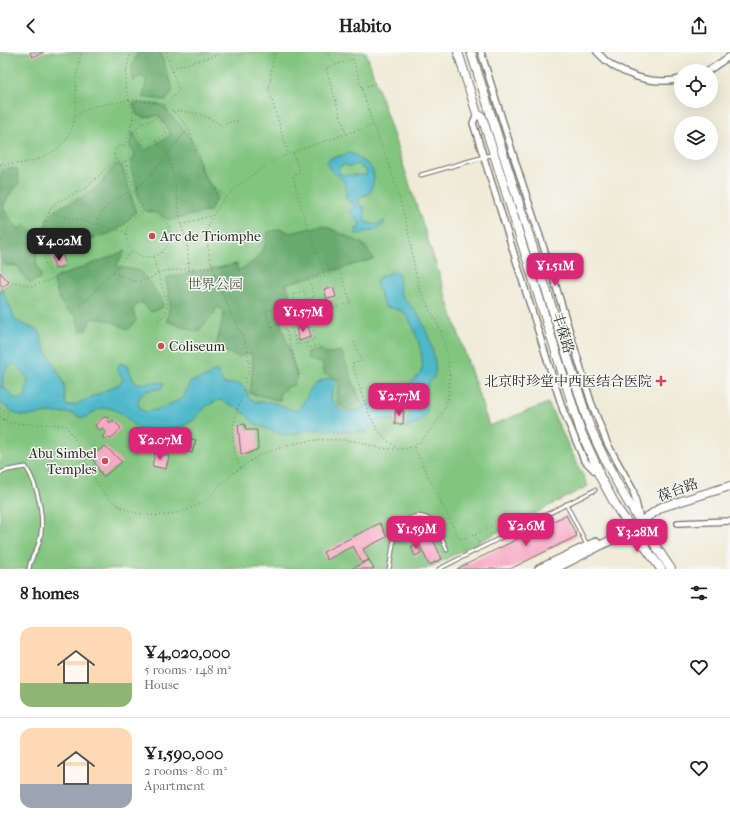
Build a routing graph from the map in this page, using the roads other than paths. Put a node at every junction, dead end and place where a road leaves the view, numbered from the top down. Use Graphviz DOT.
graph roads {
  1 [pos="458,52"];
  2 [pos="471,52"];
  3 [pos="481,52"];
  4 [pos="597,52"];
  5 [pos="729,58"];
  6 [pos="718,65"];
  7 [pos="674,79"];
  8 [pos="477,114"];
  9 [pos="511,150"];
  10 [pos="498,153"];
  11 [pos="484,157"];
  12 [pos="421,175"];
  13 [pos="0,473"];
  14 [pos="599,475"];
  15 [pos="730,486"];
  16 [pos="595,490"];
  17 [pos="566,504"];
  18 [pos="730,521"];
  19 [pos="640,522"];
  20 [pos="678,523"];
  21 [pos="631,527"];
  22 [pos="587,546"];
  23 [pos="447,550"];
  24 [pos="29,569"];
  25 [pos="389,569"];
  26 [pos="439,569"];
  27 [pos="539,569"];
  28 [pos="554,569"];
  29 [pos="661,569"];
  30 [pos="671,569"];
  1 -- 8 [label="main road, 丰葆路"];
  2 -- 10 [label="main road, 丰葆路"];
  3 -- 9 [label="street"];
  4 -- 7 [label="street"];
  5 -- 6 [label="street"];
  8 -- 10 [label="main road, 丰葆路"];
  8 -- 11 [label="street"];
  9 -- 10 [label="lane"];
  9 -- 19 [label="street"];
  10 -- 11 [label="lane"];
  10 -- 14 [label="main road, 丰葆路"];
  10 -- 19 [label="main road, 丰葆路"];
  11 -- 12 [label="lane"];
  11 -- 14 [label="street"];
  13 -- 24 [label="lane"];
  14 -- 21 [label="main road, 丰葆路"];
  15 -- 19 [label="main road, 葆台路"];
  16 -- 17 [label="lane"];
  17 -- 22 [label="lane"];
  17 -- 26 [label="lane"];
  18 -- 20 [label="street"];
  19 -- 21 [label="main road, 葆台路"];
  19 -- 30 [label="main road, 丰葆路"];
  21 -- 22 [label="main road, 葆台路"];
  21 -- 28 [label="main road, 葆台路"];
  21 -- 29 [label="main road, 丰葆路"];
  22 -- 27 [label="main road, 葆台路"];
  23 -- 25 [label="lane"];
}
